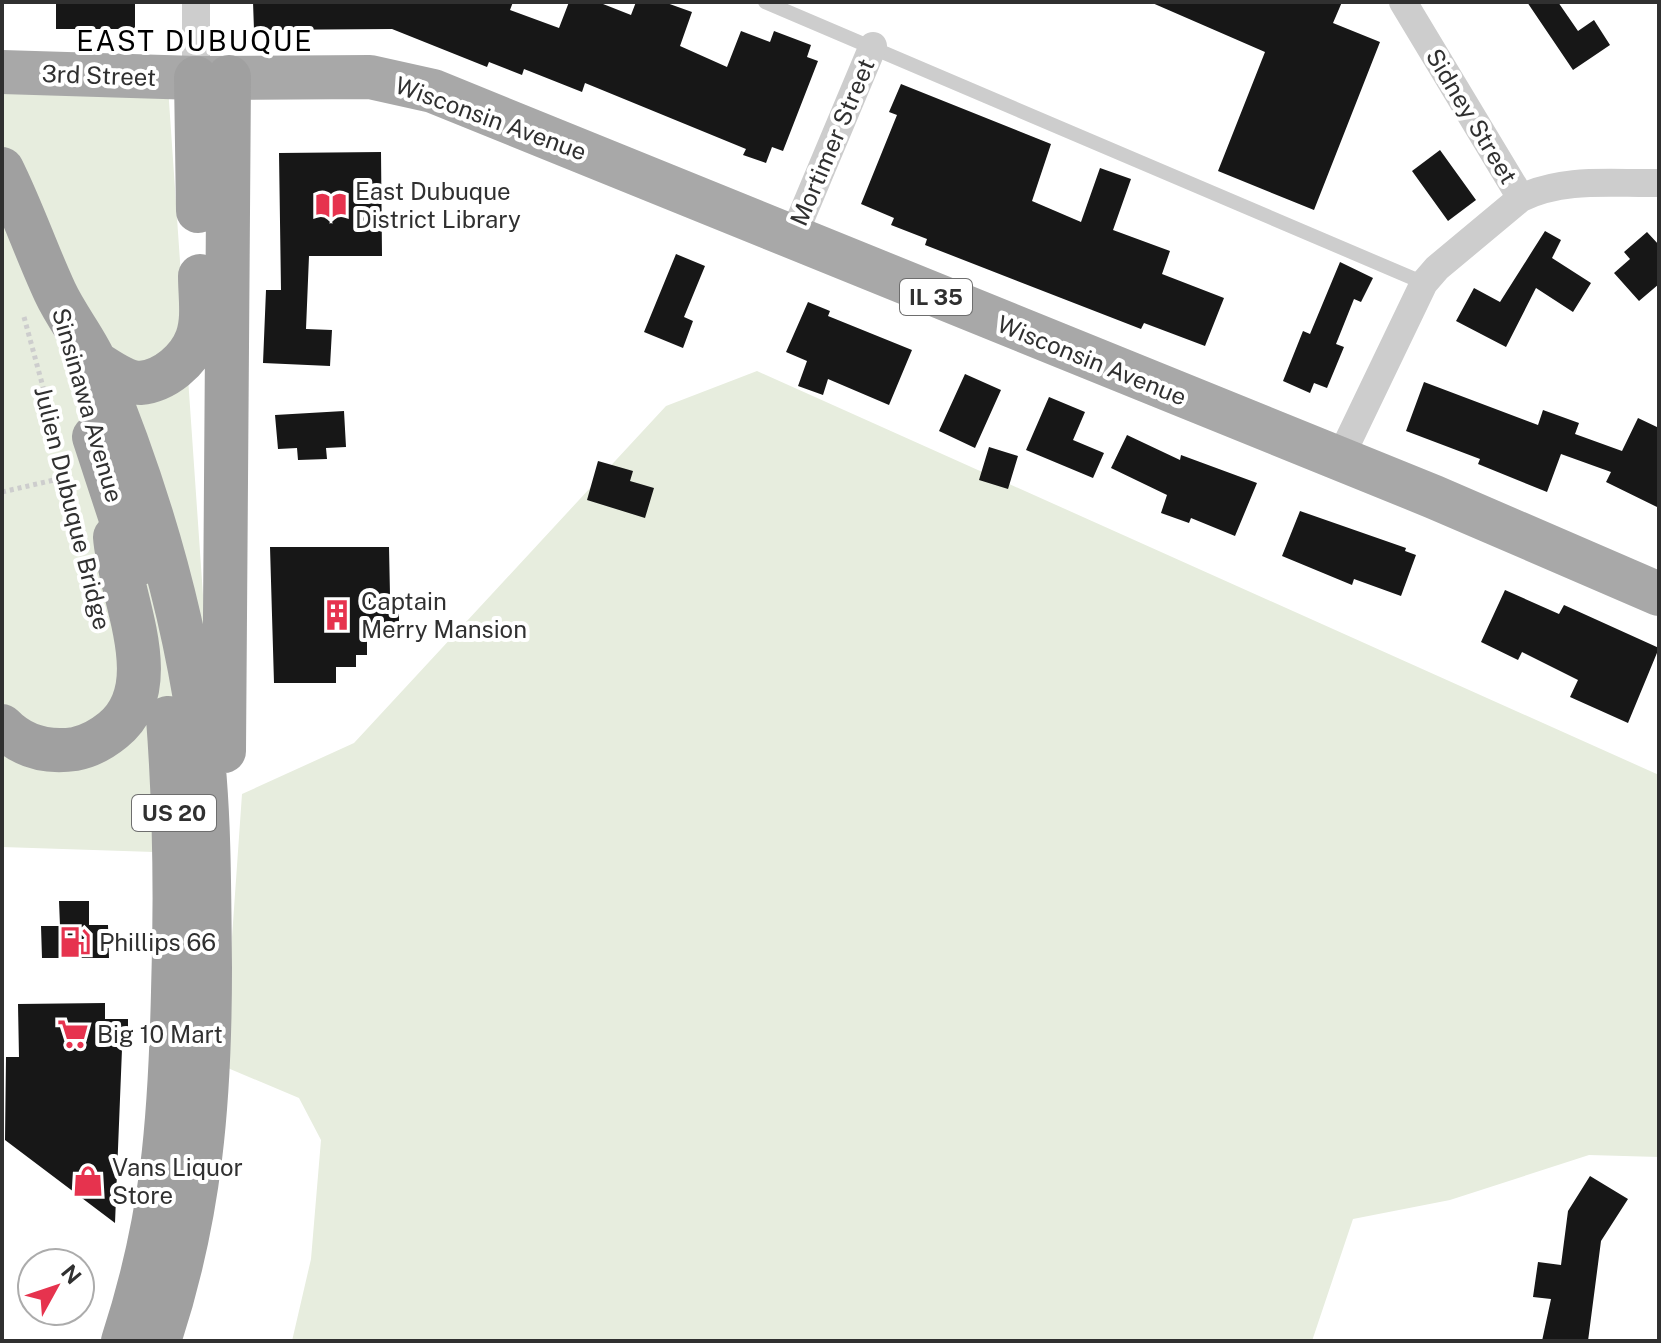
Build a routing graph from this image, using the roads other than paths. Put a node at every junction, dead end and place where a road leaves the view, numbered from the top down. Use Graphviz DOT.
graph roads {
  1 [pos="196,2"];
  2 [pos="765,2"];
  3 [pos="1403,2"];
  4 [pos="873,46"];
  5 [pos="2,72"];
  6 [pos="212,77"];
  7 [pos="7,179"];
  8 [pos="1659,183"];
  9 [pos="1521,198"];
  10 [pos="792,239"];
  11 [pos="1424,283"];
  12 [pos="39,304"];
  13 [pos="95,362"];
  14 [pos="1339,460"];
  15 [pos="112,491"];
  16 [pos="1659,594"];
  17 [pos="9,741"];
  18 [pos="195,982"];
  19 [pos="123,1341"];
  20 [pos="159,1341"];
  1 -- 6 [label="street"];
  2 -- 4 [label="lane"];
  3 -- 9 [label="street, Sidney Street"];
  4 -- 10 [label="street, Mortimer Street"];
  4 -- 11 [label="lane"];
  5 -- 6 [label="main road, 3rd Street / IL 35"];
  6 -- 10 [label="main road, Wisconsin Avenue / IL 35"];
  6 -- 13 [label="highway"];
  6 -- 18 [label="highway"];
  7 -- 12 [label="highway, US 20"];
  8 -- 9 [label="street"];
  9 -- 11 [label="street, Sidney Street"];
  10 -- 14 [label="main road, Wisconsin Avenue / IL 35"];
  11 -- 14 [label="street, Sidney Street"];
  12 -- 13 [label="highway, Sinsinawa Avenue / US 20"];
  12 -- 15 [label="highway, Sinsinawa Avenue / US 20"];
  13 -- 18 [label="highway, Sinsinawa Avenue / US 20"];
  14 -- 16 [label="main road, Wisconsin Avenue / IL 35"];
  15 -- 17 [label="highway"];
  15 -- 18 [label="highway, Sinsinawa Avenue / US 20"];
  18 -- 19 [label="highway, Sinsinawa Avenue / US 20"];
  18 -- 20 [label="highway, Sinsinawa Avenue / US 20"];
}
